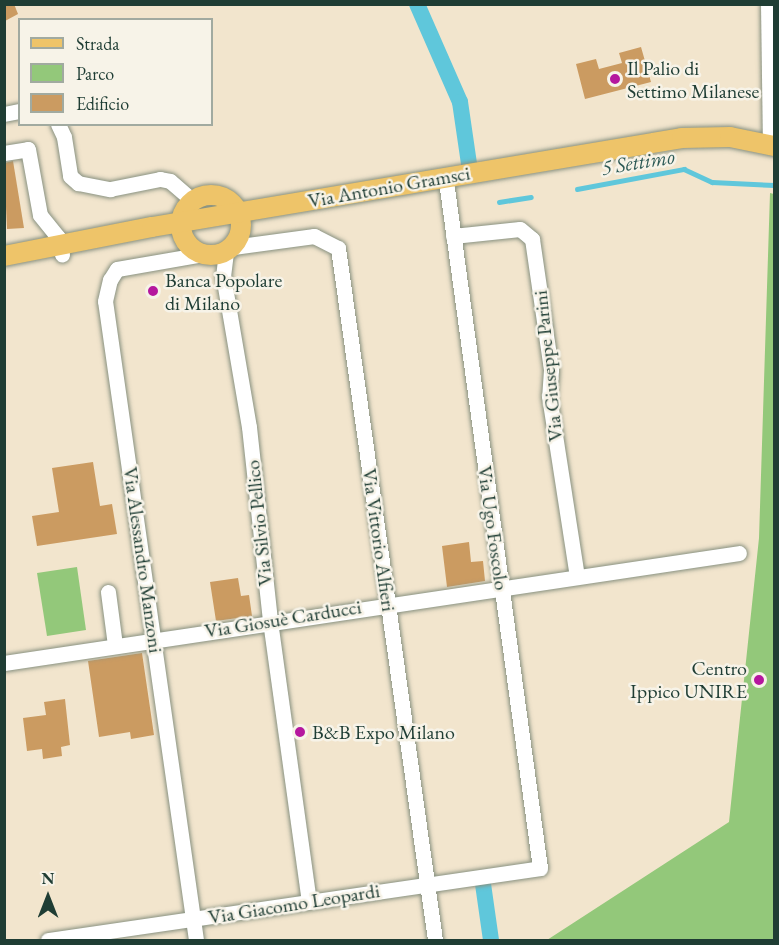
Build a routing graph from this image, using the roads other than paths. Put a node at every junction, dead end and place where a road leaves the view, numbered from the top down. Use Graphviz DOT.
graph roads {
  1 [pos="768,4"];
  2 [pos="59,126"];
  3 [pos="773,149"];
  4 [pos="4,153"];
  5 [pos="447,188"];
  6 [pos="193,201"];
  7 [pos="240,218"];
  8 [pos="181,228"];
  9 [pos="453,236"];
  10 [pos="62,249"];
  11 [pos="229,250"];
  12 [pos="204,254"];
  13 [pos="4,256"];
  14 [pos="4,265"];
  15 [pos="739,553"];
  16 [pos="577,576"];
  17 [pos="501,586"];
  18 [pos="108,592"];
  19 [pos="388,603"];
  20 [pos="270,621"];
  21 [pos="155,638"];
  22 [pos="116,645"];
  23 [pos="4,663"];
  24 [pos="540,868"];
  25 [pos="427,884"];
  26 [pos="309,901"];
  27 [pos="193,920"];
  28 [pos="48,940"];
  29 [pos="196,940"];
  30 [pos="435,940"];
  1 -- 3 [label="street"];
  2 -- 6 [label="street"];
  3 -- 5 [label="main road, Via Antonio Gramsci"];
  3 -- 7 [label="main road, Via Antonio Gramsci"];
  4 -- 10 [label="street"];
  5 -- 7 [label="main road, Via Antonio Gramsci"];
  5 -- 9 [label="street, Via Ugo Foscolo"];
  6 -- 7 [label="main road"];
  6 -- 8 [label="main road"];
  7 -- 8 [label="main road, Via Antonio Gramsci"];
  7 -- 11 [label="main road"];
  8 -- 10 [label="main road, Via Antonio Gramsci"];
  8 -- 12 [label="main road"];
  9 -- 16 [label="street, Via Giuseppe Parini"];
  9 -- 17 [label="street, Via Ugo Foscolo"];
  10 -- 13 [label="main road, Via Antonio Gramsci"];
  10 -- 14 [label="main road, Via Antonio Gramsci"];
  11 -- 12 [label="main road"];
  11 -- 19 [label="street, Via Vittorio Alfieri"];
  11 -- 20 [label="street, Via Silvio Pellico"];
  12 -- 21 [label="street, Via Alessandro Manzoni"];
  15 -- 16 [label="street, Via Giosuè Carducci"];
  16 -- 17 [label="street, Via Giosuè Carducci"];
  17 -- 19 [label="street, Via Giosuè Carducci"];
  17 -- 24 [label="street, Via Ugo Foscolo"];
  18 -- 22 [label="street"];
  19 -- 20 [label="street, Via Giosuè Carducci"];
  19 -- 25 [label="street, Via Vittorio Alfieri"];
  20 -- 21 [label="street, Via Giosuè Carducci"];
  20 -- 26 [label="street, Via Silvio Pellico"];
  21 -- 22 [label="street, Via Giosuè Carducci"];
  21 -- 27 [label="street, Via Alessandro Manzoni"];
  22 -- 23 [label="street, Via Giosuè Carducci"];
  24 -- 25 [label="street, Via Giacomo Leopardi"];
  25 -- 26 [label="street, Via Giacomo Leopardi"];
  25 -- 30 [label="street, Via Vittorio Alfieri"];
  26 -- 27 [label="street, Via Giacomo Leopardi"];
  27 -- 28 [label="street, Via Giacomo Leopardi"];
  27 -- 29 [label="street, Via Alessandro Manzoni"];
}
